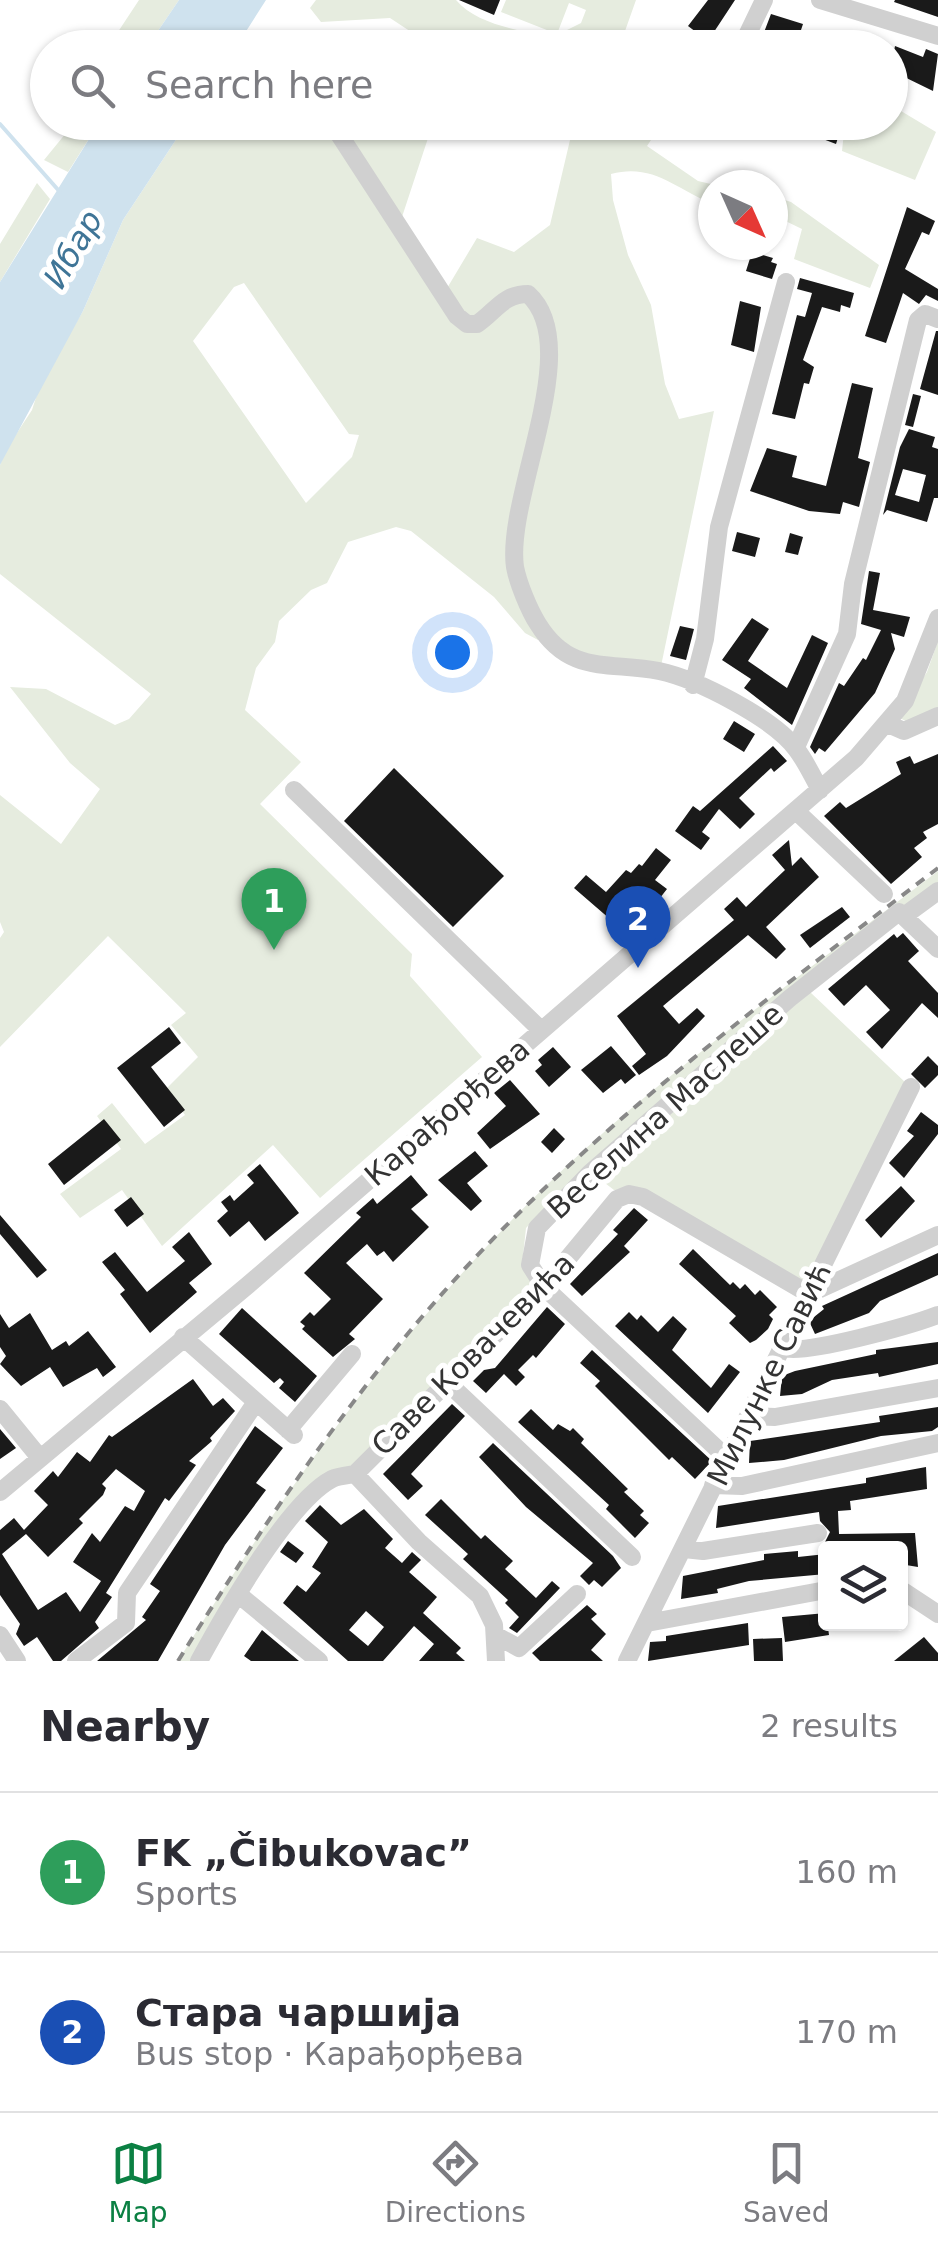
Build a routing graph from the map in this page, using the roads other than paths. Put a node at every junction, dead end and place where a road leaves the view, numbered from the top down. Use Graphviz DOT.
graph roads {
  1 [pos="764,0"];
  2 [pos="820,0"];
  3 [pos="750,30"];
  4 [pos="938,36"];
  5 [pos="343,140"];
  6 [pos="786,282"];
  7 [pos="938,319"];
  8 [pos="938,618"];
  9 [pos="693,685"];
  10 [pos="938,716"];
  11 [pos="888,724"];
  12 [pos="796,747"];
  13 [pos="294,790"];
  14 [pos="820,790"];
  15 [pos="796,811"];
  16 [pos="938,891"];
  17 [pos="884,894"];
  18 [pos="902,914"];
  19 [pos="938,949"];
  20 [pos="541,1030"];
  21 [pos="911,1087"];
  22 [pos="938,1235"];
  23 [pos="544,1286"];
  24 [pos="809,1294"];
  25 [pos="938,1315"];
  26 [pos="183,1338"];
  27 [pos="784,1348"];
  28 [pos="352,1354"];
  29 [pos="448,1383"];
  30 [pos="938,1388"];
  31 [pos="256,1402"];
  32 [pos="0,1409"];
  33 [pos="748,1416"];
  34 [pos="938,1443"];
  35 [pos="40,1458"];
  36 [pos="727,1458"];
  37 [pos="355,1474"];
  38 [pos="714,1485"];
  39 [pos="0,1492"];
  40 [pos="818,1534"];
  41 [pos="684,1549"];
  42 [pos="632,1557"];
  43 [pos="818,1591"];
  44 [pos="238,1594"];
  45 [pos="577,1594"];
  46 [pos="908,1594"];
  47 [pos="938,1614"];
  48 [pos="647,1623"];
  49 [pos="0,1635"];
  50 [pos="496,1635"];
  51 [pos="17,1661"];
  52 [pos="76,1661"];
  53 [pos="198,1661"];
  54 [pos="318,1661"];
  55 [pos="496,1661"];
  56 [pos="627,1661"];
  1 -- 3 [label="street"];
  2 -- 4 [label="street"];
  5 -- 9 [label="street"];
  6 -- 9 [label="street"];
  7 -- 12 [label="street"];
  8 -- 11 [label="street, Карађорђева"];
  9 -- 12 [label="street"];
  10 -- 11 [label="street"];
  11 -- 14 [label="street, Карађорђева"];
  12 -- 14 [label="street"];
  13 -- 20 [label="street"];
  14 -- 15 [label="street, Карађорђева"];
  15 -- 17 [label="street"];
  15 -- 20 [label="street, Карађорђева"];
  16 -- 18 [label="street, Веселина Маслеше"];
  18 -- 19 [label="street"];
  18 -- 23 [label="street, Веселина Маслеше"];
  20 -- 26 [label="street, Карађорђева"];
  21 -- 24 [label="street, Милунке Савић"];
  22 -- 24 [label="street"];
  23 -- 24 [label="street, Саве Ковачевића"];
  23 -- 29 [label="street, Саве Ковачевића"];
  23 -- 36 [label="street"];
  24 -- 27 [label="street, Милунке Савић"];
  25 -- 27 [label="street"];
  26 -- 31 [label="street"];
  26 -- 35 [label="street, Карађорђева"];
  27 -- 33 [label="street, Милунке Савић"];
  28 -- 31 [label="street"];
  29 -- 37 [label="street, Саве Ковачевића"];
  29 -- 42 [label="street"];
  30 -- 33 [label="street"];
  31 -- 52 [label="street"];
  32 -- 35 [label="street"];
  33 -- 36 [label="street, Милунке Савић"];
  34 -- 38 [label="street"];
  35 -- 39 [label="street, Карађорђева"];
  36 -- 38 [label="street, Милунке Савић"];
  37 -- 44 [label="street, Саве Ковачевића"];
  37 -- 50 [label="street"];
  38 -- 41 [label="street, Милунке Савић"];
  40 -- 41 [label="street"];
  41 -- 48 [label="street, Милунке Савић"];
  43 -- 48 [label="street"];
  44 -- 53 [label="street, Саве Ковачевића"];
  44 -- 54 [label="street"];
  45 -- 50 [label="street"];
  46 -- 47 [label="street"];
  48 -- 56 [label="street, Милунке Савић"];
  49 -- 51 [label="street"];
  50 -- 55 [label="street"];
}
